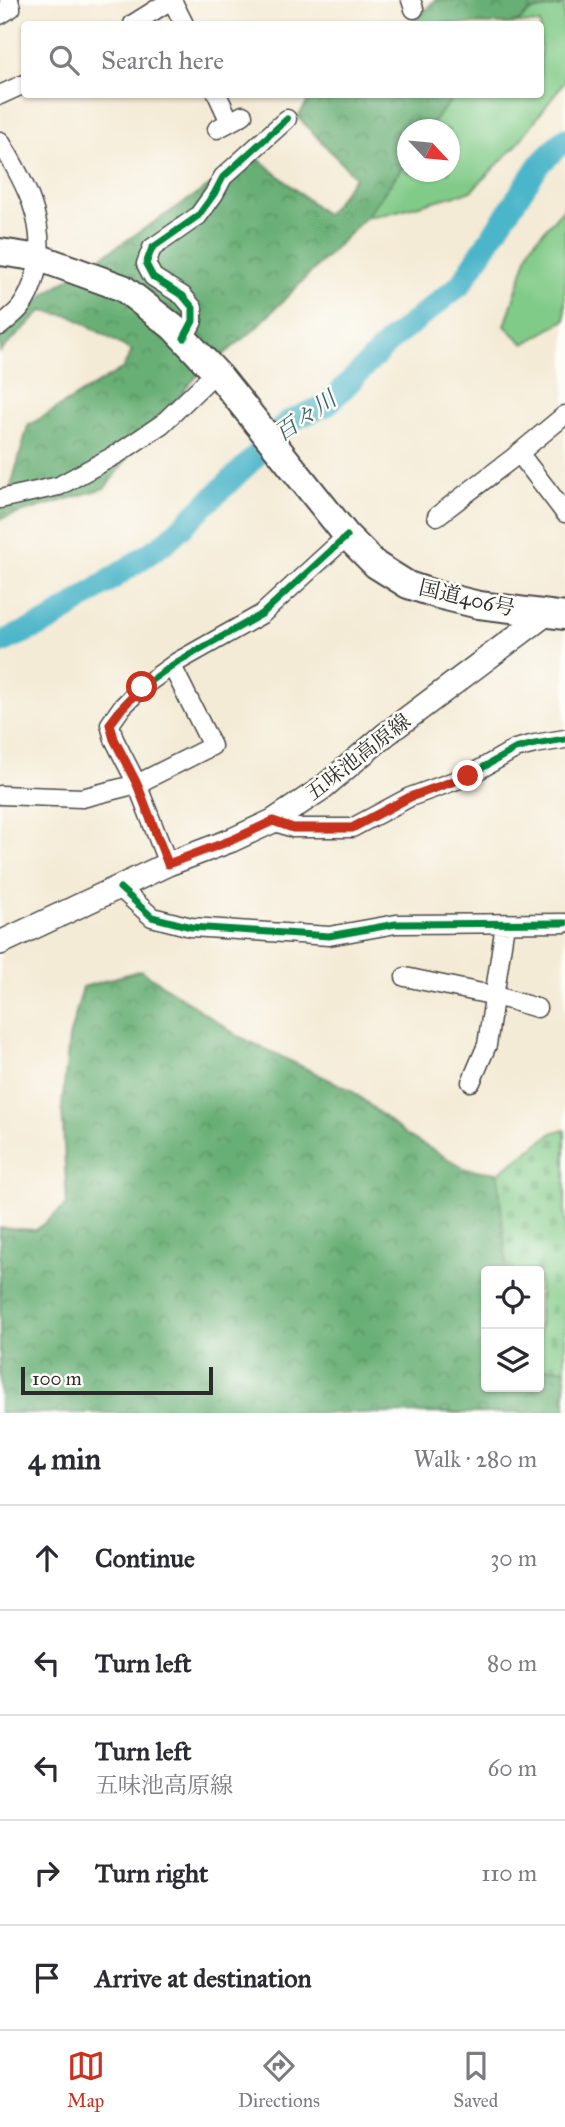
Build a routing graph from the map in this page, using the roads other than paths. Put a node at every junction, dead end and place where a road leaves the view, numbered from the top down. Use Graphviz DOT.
graph roads {
  1 [pos="9,0"];
  2 [pos="171,0"];
  3 [pos="0,15"];
  4 [pos="137,21"];
  5 [pos="182,21"];
  6 [pos="21,85"];
  7 [pos="0,95"];
  8 [pos="219,98"];
  9 [pos="287,119"];
  10 [pos="230,122"];
  11 [pos="0,141"];
  12 [pos="0,252"];
  13 [pos="40,258"];
  14 [pos="0,326"];
  15 [pos="184,338"];
  16 [pos="219,375"];
  17 [pos="565,415"];
  18 [pos="519,453"];
  19 [pos="0,499"];
  20 [pos="565,513"];
  21 [pos="437,516"];
  22 [pos="347,536"];
  23 [pos="559,611"];
  24 [pos="172,666"];
  25 [pos="565,739"];
  26 [pos="137,784"];
  27 [pos="0,794"];
  28 [pos="273,821"];
  29 [pos="168,864"];
  30 [pos="120,888"];
  31 [pos="565,923"];
  32 [pos="505,924"];
  33 [pos="0,943"];
  34 [pos="405,977"];
  35 [pos="496,996"];
  36 [pos="537,1008"];
  37 [pos="471,1082"];
  1 -- 3 [label="street"];
  2 -- 4 [label="street"];
  2 -- 5 [label="street"];
  6 -- 7 [label="street"];
  8 -- 10 [label="street"];
  9 -- 15 [label="street"];
  11 -- 13 [label="street"];
  12 -- 13 [label="highway, 国道406号"];
  13 -- 14 [label="street"];
  13 -- 15 [label="highway, 国道406号"];
  15 -- 16 [label="highway, 国道406号"];
  16 -- 19 [label="street"];
  16 -- 22 [label="highway, 国道406号"];
  17 -- 18 [label="street"];
  18 -- 20 [label="street"];
  18 -- 21 [label="street"];
  22 -- 23 [label="highway, 国道406号"];
  22 -- 24 [label="street"];
  23 -- 28 [label="main road, 五味池高原線"];
  24 -- 26 [label="street"];
  24 -- 26 [label="street"];
  25 -- 28 [label="street"];
  26 -- 27 [label="street"];
  26 -- 29 [label="street"];
  28 -- 29 [label="main road, 五味池高原線"];
  29 -- 30 [label="main road, 五味池高原線"];
  30 -- 32 [label="street"];
  30 -- 33 [label="main road, 五味池高原線"];
  31 -- 32 [label="street"];
  32 -- 35 [label="street"];
  34 -- 35 [label="street"];
  35 -- 36 [label="street"];
  35 -- 37 [label="street"];
}
